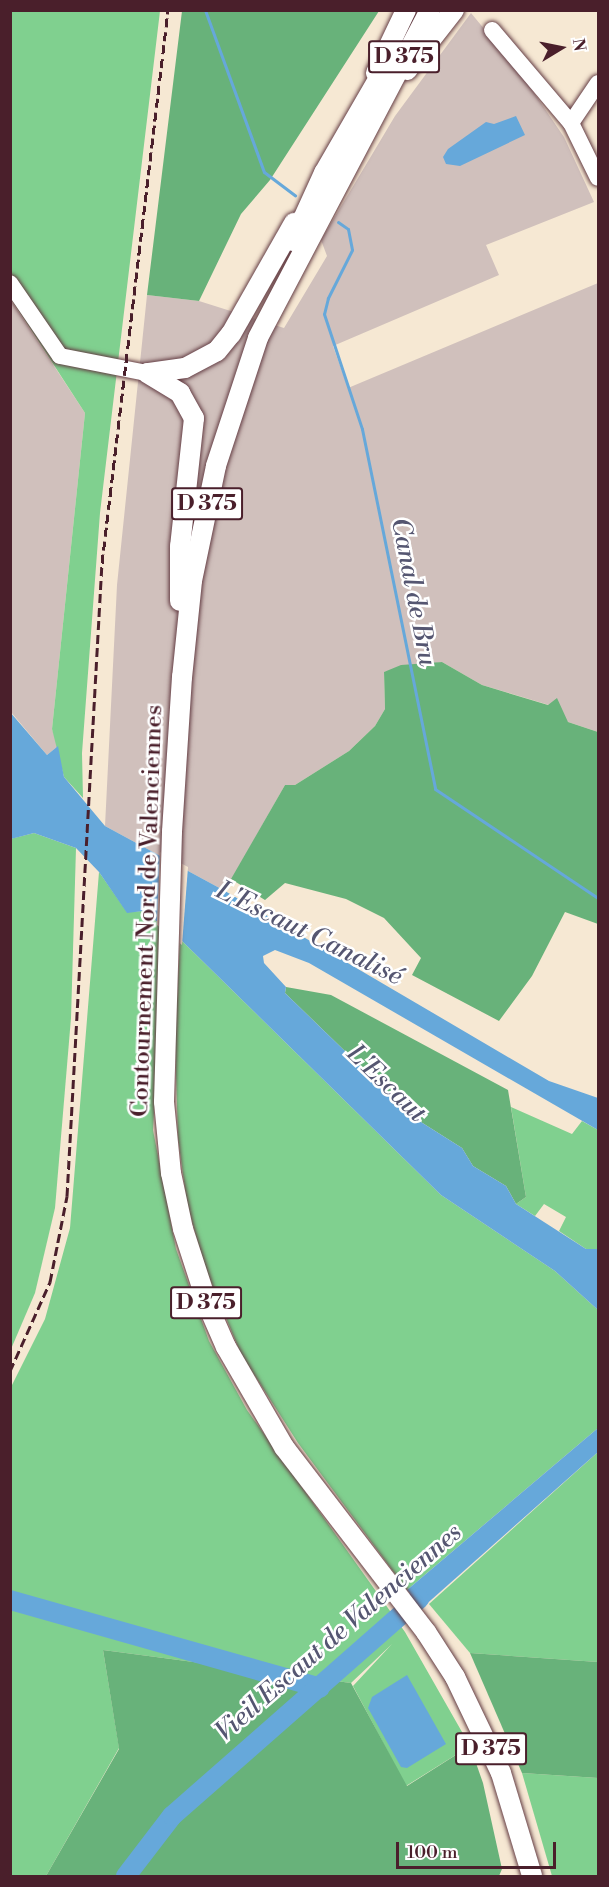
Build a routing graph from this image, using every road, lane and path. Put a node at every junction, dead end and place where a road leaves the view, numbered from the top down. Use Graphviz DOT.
graph roads {
  1 [pos="406,10"];
  2 [pos="428,10"];
  3 [pos="454,10"];
  4 [pos="492,30"];
  5 [pos="598,83"];
  6 [pos="369,107"];
  7 [pos="571,123"];
  8 [pos="324,173"];
  9 [pos="598,178"];
  10 [pos="10,283"];
  11 [pos="258,338"];
  12 [pos="147,373"];
  13 [pos="182,677"];
  14 [pos="532,1876"];
  1 -- 6 [label="main road"];
  2 -- 6 [label="main road, Contournement Nord de Valenciennes / D 375"];
  3 -- 6 [label="main road"];
  4 -- 7 [label="street"];
  5 -- 7 [label="street"];
  6 -- 8 [label="main road"];
  6 -- 11 [label="main road, Contournement Nord de Valenciennes / D 375"];
  7 -- 9 [label="street"];
  8 -- 11 [label="main road"];
  8 -- 12 [label="main road"];
  10 -- 12 [label="street"];
  11 -- 13 [label="main road, Contournement Nord de Valenciennes / D 375"];
  12 -- 13 [label="main road"];
  13 -- 14 [label="main road, Contournement Nord de Valenciennes / D 375"];
}
